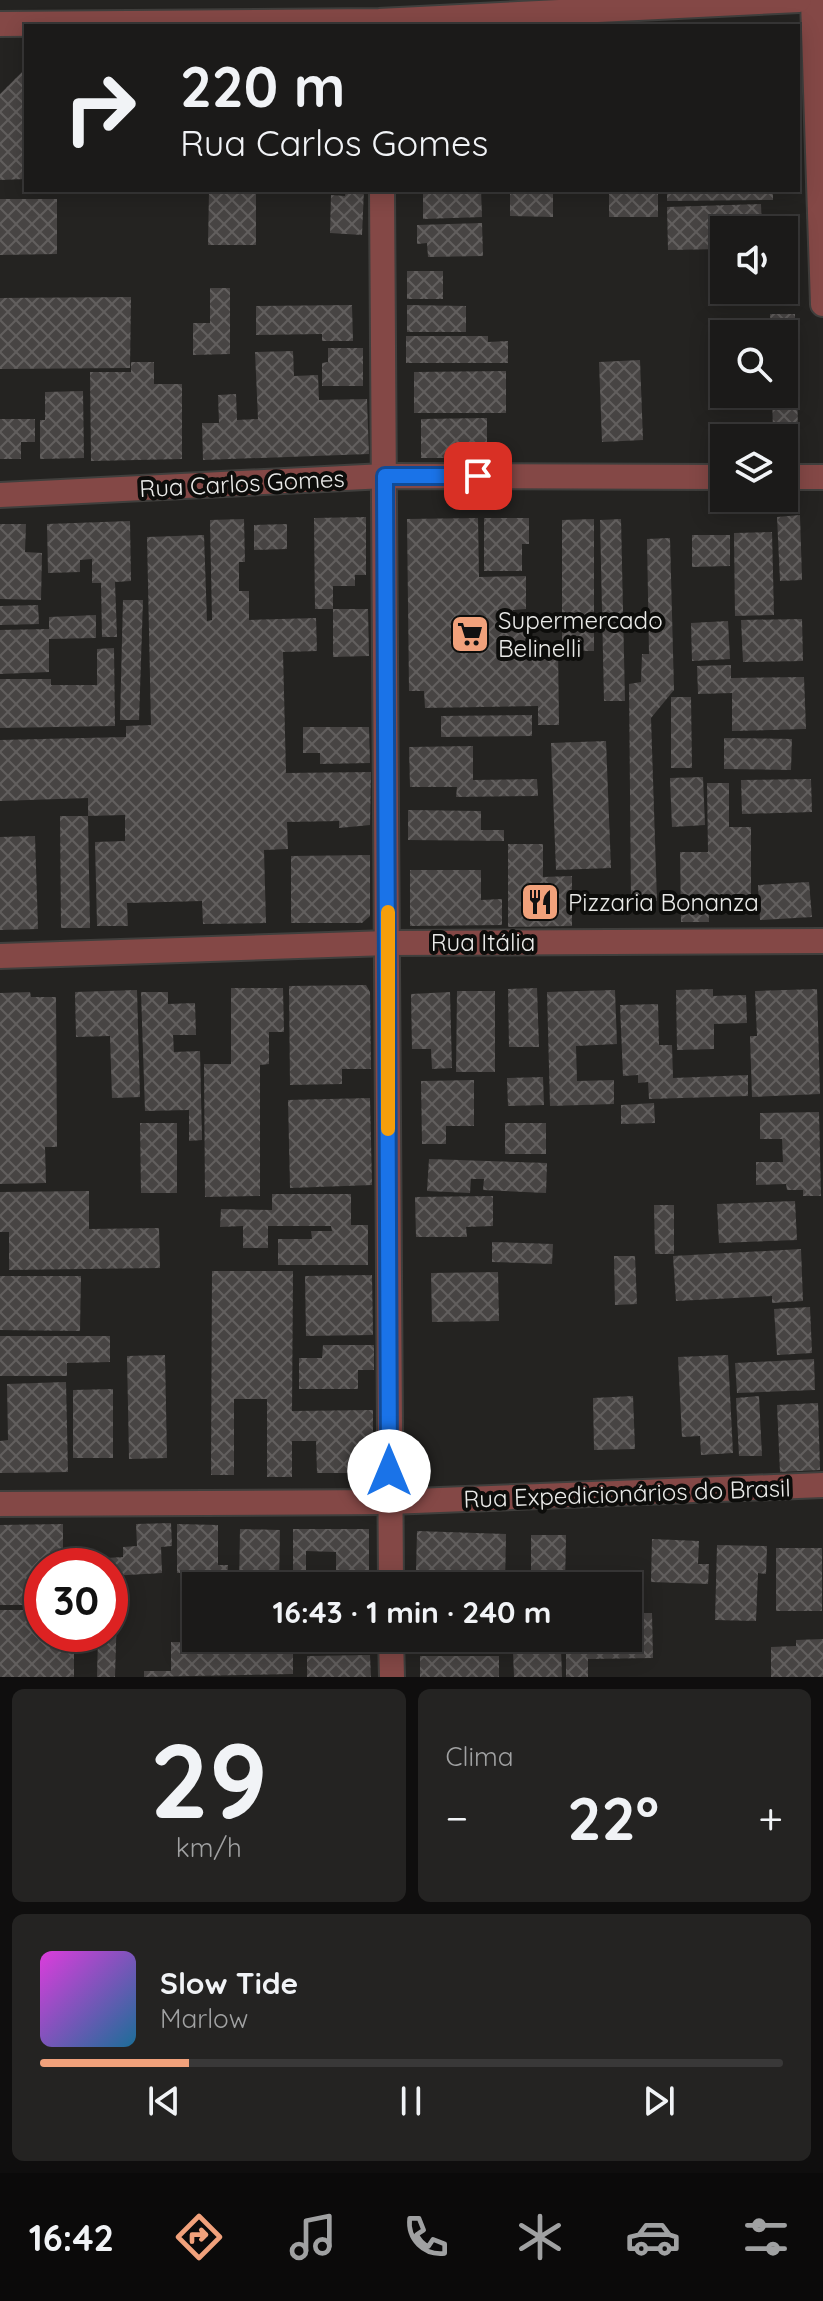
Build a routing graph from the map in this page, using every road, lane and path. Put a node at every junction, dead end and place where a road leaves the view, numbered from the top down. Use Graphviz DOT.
graph roads {
  1 [pos="799,0"];
  2 [pos="813,0"];
  3 [pos="379,16"];
  4 [pos="0,24"];
  5 [pos="382,192"];
  6 [pos="823,304"];
  7 [pos="385,476"];
  8 [pos="710,477"];
  9 [pos="798,477"];
  10 [pos="823,477"];
  11 [pos="0,495"];
  12 [pos="823,941"];
  13 [pos="388,943"];
  14 [pos="0,956"];
  15 [pos="823,1485"];
  16 [pos="389,1502"];
  17 [pos="0,1504"];
  18 [pos="391,1572"];
  19 [pos="391,1652"];
  20 [pos="392,1677"];
  1 -- 3 [label="street"];
  2 -- 6 [label="street"];
  3 -- 4 [label="street"];
  5 -- 7 [label="street"];
  7 -- 8 [label="street, Rua Carlos Gomes"];
  7 -- 11 [label="street, Rua Carlos Gomes"];
  7 -- 13 [label="street"];
  9 -- 10 [label="street"];
  12 -- 13 [label="street, Rua Itália"];
  13 -- 14 [label="street, Rua Itália"];
  13 -- 16 [label="street"];
  15 -- 16 [label="street, Rua Expedicionários do Brasil"];
  16 -- 17 [label="street, Rua Expedicionários do Brasil"];
  16 -- 18 [label="street"];
  19 -- 20 [label="street"];
}
